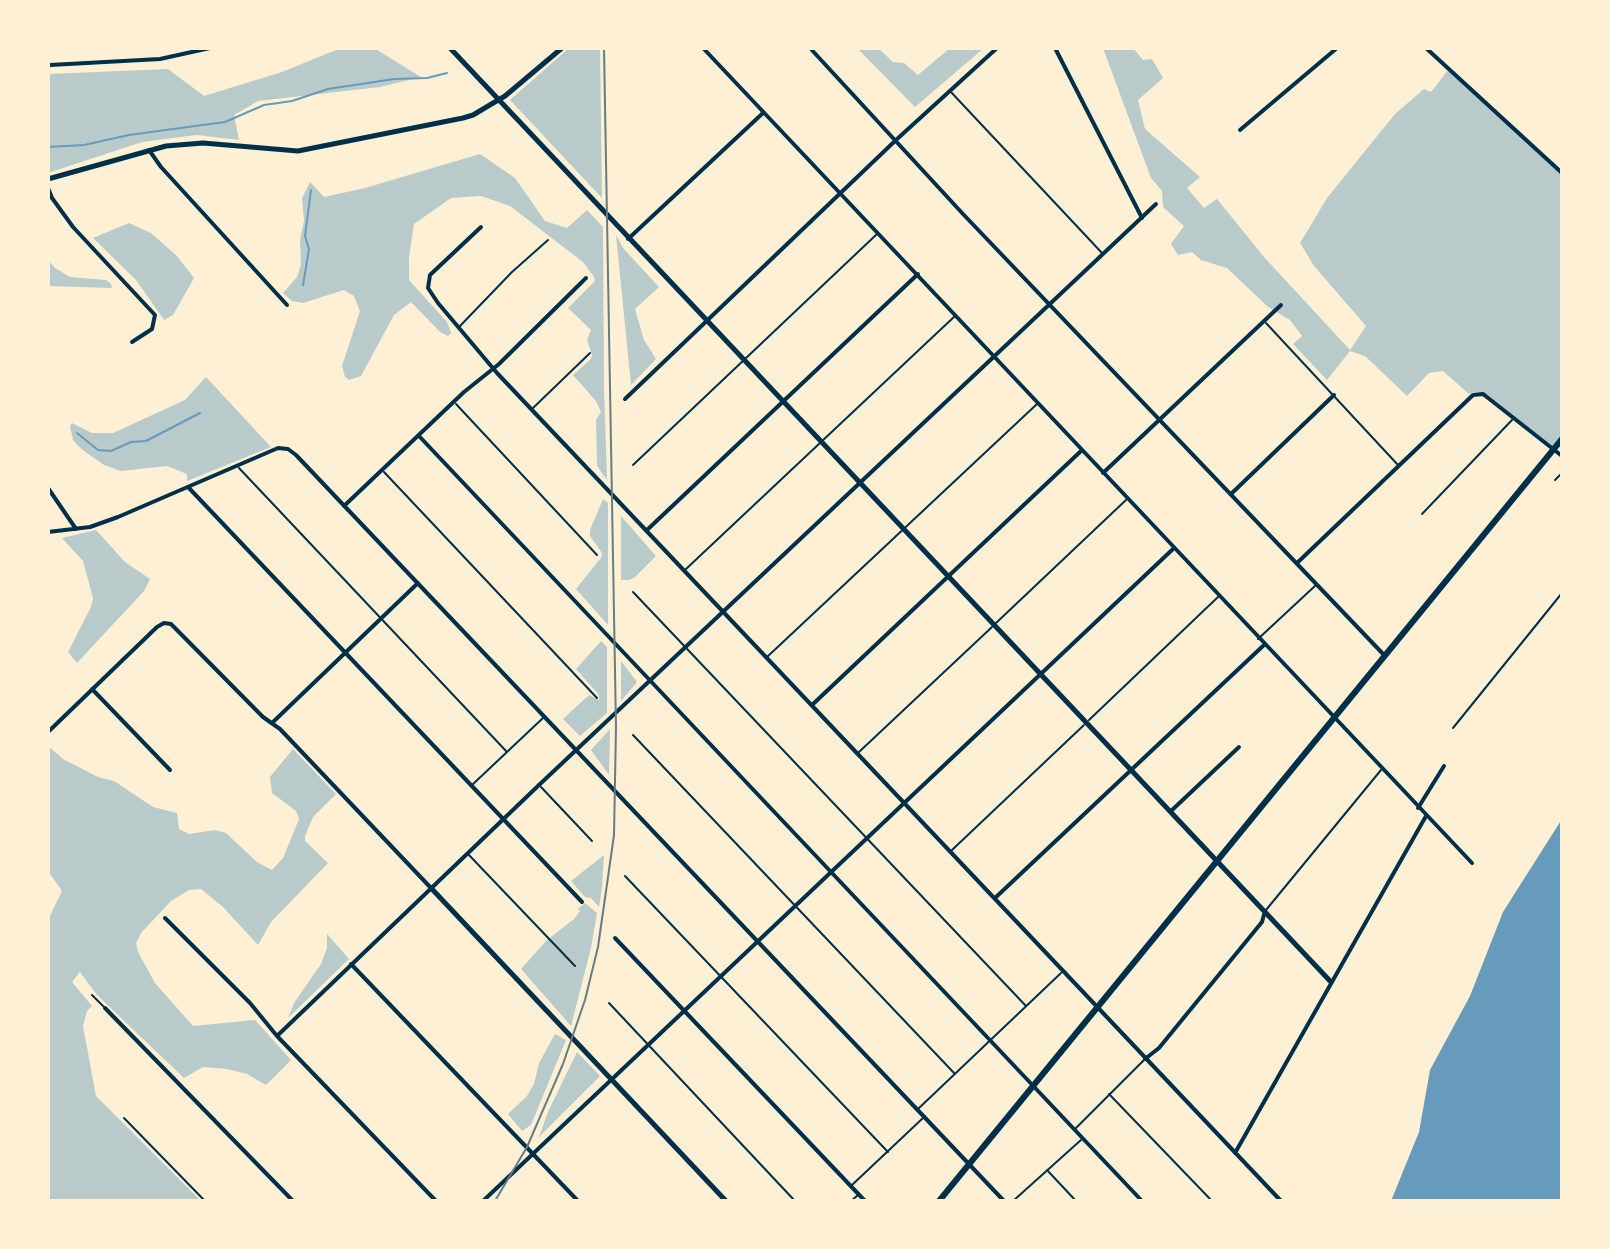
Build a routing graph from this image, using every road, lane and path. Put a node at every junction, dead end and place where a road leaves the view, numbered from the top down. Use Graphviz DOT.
graph roads {
  1 [pos="210,48"];
  2 [pos="450,48"];
  3 [pos="562,48"];
  4 [pos="703,48"];
  5 [pos="810,48"];
  6 [pos="997,48"];
  7 [pos="1055,48"];
  8 [pos="1337,48"];
  9 [pos="1426,48"];
  10 [pos="50,65"];
  11 [pos="950,91"];
  12 [pos="499,99"];
  13 [pos="763,113"];
  14 [pos="1240,130"];
  15 [pos="896,140"];
  16 [pos="149,150"];
  17 [pos="1562,173"];
  18 [pos="48,179"];
  19 [pos="48,188"];
  20 [pos="840,194"];
  21 [pos="1156,204"];
  22 [pos="1142,218"];
  23 [pos="481,227"];
  24 [pos="878,233"];
  25 [pos="628,239"];
  26 [pos="548,240"];
  27 [pos="1103,253"];
  28 [pos="918,274"];
  29 [pos="586,278"];
  30 [pos="1050,303"];
  31 [pos="287,305"];
  32 [pos="1281,305"];
  33 [pos="956,315"];
  34 [pos="707,321"];
  35 [pos="1264,321"];
  36 [pos="459,327"];
  37 [pos="132,342"];
  38 [pos="590,353"];
  39 [pos="993,355"];
  40 [pos="744,361"];
  41 [pos="493,369"];
  42 [pos="1334,395"];
  43 [pos="625,399"];
  44 [pos="454,402"];
  45 [pos="784,402"];
  46 [pos="1038,403"];
  47 [pos="531,409"];
  48 [pos="1514,418"];
  49 [pos="1160,420"];
  50 [pos="419,436"];
  51 [pos="1562,439"];
  52 [pos="821,442"];
  53 [pos="1553,449"];
  54 [pos="1081,451"];
  55 [pos="1562,456"];
  56 [pos="633,465"];
  57 [pos="1399,465"];
  58 [pos="238,467"];
  59 [pos="383,470"];
  60 [pos="1103,473"];
  61 [pos="1562,473"];
  62 [pos="1555,480"];
  63 [pos="861,483"];
  64 [pos="188,487"];
  65 [pos="48,488"];
  66 [pos="1231,494"];
  67 [pos="1126,500"];
  68 [pos="344,506"];
  69 [pos="1422,514"];
  70 [pos="76,529"];
  71 [pos="647,530"];
  72 [pos="904,530"];
  73 [pos="48,532"];
  74 [pos="1173,549"];
  75 [pos="597,555"];
  76 [pos="1297,563"];
  77 [pos="684,570"];
  78 [pos="948,577"];
  79 [pos="418,583"];
  80 [pos="1317,584"];
  81 [pos="633,592"];
  82 [pos="1562,593"];
  83 [pos="1218,597"];
  84 [pos="723,611"];
  85 [pos="381,618"];
  86 [pos="994,625"];
  87 [pos="1258,639"];
  88 [pos="1264,645"];
  89 [pos="685,647"];
  90 [pos="343,652"];
  91 [pos="1385,656"];
  92 [pos="766,657"];
  93 [pos="1040,675"];
  94 [pos="650,682"];
  95 [pos="92,689"];
  96 [pos="597,698"];
  97 [pos="812,705"];
  98 [pos="544,718"];
  99 [pos="1333,719"];
  100 [pos="273,722"];
  101 [pos="1086,723"];
  102 [pos="1453,728"];
  103 [pos="48,732"];
  104 [pos="633,735"];
  105 [pos="1239,747"];
  106 [pos="576,750"];
  107 [pos="507,752"];
  108 [pos="857,754"];
  109 [pos="1444,766"];
  110 [pos="170,770"];
  111 [pos="1382,770"];
  112 [pos="1132,771"];
  113 [pos="539,785"];
  114 [pos="471,787"];
  115 [pos="903,804"];
  116 [pos="1418,808"];
  117 [pos="1171,811"];
  118 [pos="1426,816"];
  119 [pos="504,819"];
  120 [pos="867,838"];
  121 [pos="592,841"];
  122 [pos="950,852"];
  123 [pos="467,853"];
  124 [pos="1217,860"];
  125 [pos="1472,863"];
  126 [pos="831,872"];
  127 [pos="625,876"];
  128 [pos="431,888"];
  129 [pos="995,899"];
  130 [pos="582,902"];
  131 [pos="795,906"];
  132 [pos="1265,911"];
  133 [pos="165,918"];
  134 [pos="615,938"];
  135 [pos="757,941"];
  136 [pos="351,964"];
  137 [pos="575,966"];
  138 [pos="1063,971"];
  139 [pos="720,976"];
  140 [pos="1331,982"];
  141 [pos="92,995"];
  142 [pos="609,1003"];
  143 [pos="1026,1006"];
  144 [pos="105,1008"];
  145 [pos="1097,1008"];
  146 [pos="685,1010"];
  147 [pos="277,1036"];
  148 [pos="992,1041"];
  149 [pos="649,1043"];
  150 [pos="1145,1059"];
  151 [pos="955,1074"];
  152 [pos="611,1081"];
  153 [pos="1033,1085"];
  154 [pos="1109,1094"];
  155 [pos="917,1110"];
  156 [pos="924,1117"];
  157 [pos="124,1118"];
  158 [pos="1073,1130"];
  159 [pos="1082,1139"];
  160 [pos="888,1152"];
  161 [pos="1235,1153"];
  162 [pos="534,1155"];
  163 [pos="969,1164"];
  164 [pos="1046,1170"];
  165 [pos="852,1186"];
  166 [pos="859,1194"];
  167 [pos="205,1201"];
  168 [pos="293,1201"];
  169 [pos="436,1201"];
  170 [pos="483,1201"];
  171 [pos="578,1201"];
  172 [pos="726,1201"];
  173 [pos="795,1201"];
  174 [pos="851,1201"];
  175 [pos="865,1201"];
  176 [pos="939,1201"];
  177 [pos="1004,1201"];
  178 [pos="1013,1201"];
  179 [pos="1076,1201"];
  180 [pos="1142,1201"];
  181 [pos="1212,1201"];
  182 [pos="1281,1201"];
  1 -- 10 [label="street"];
  2 -- 12 [label="street"];
  3 -- 12 [label="street"];
  4 -- 13 [label="street"];
  5 -- 15 [label="street"];
  6 -- 11 [label="street"];
  7 -- 22 [label="street"];
  8 -- 14 [label="street"];
  9 -- 17 [label="street"];
  11 -- 15 [label="street"];
  11 -- 27 [label="lane"];
  12 -- 16 [label="street"];
  12 -- 25 [label="street"];
  13 -- 20 [label="street"];
  13 -- 25 [label="street"];
  15 -- 20 [label="street"];
  15 -- 30 [label="street"];
  16 -- 18 [label="street"];
  16 -- 31 [label="street"];
  19 -- 37 [label="street"];
  20 -- 24 [label="street"];
  20 -- 34 [label="street"];
  21 -- 22 [label="street"];
  22 -- 27 [label="street"];
  23 -- 36 [label="street"];
  24 -- 28 [label="street"];
  24 -- 40 [label="lane"];
  25 -- 34 [label="street"];
  26 -- 36 [label="lane"];
  27 -- 30 [label="street"];
  28 -- 33 [label="street"];
  28 -- 45 [label="street"];
  29 -- 41 [label="street"];
  30 -- 39 [label="street"];
  30 -- 49 [label="street"];
  32 -- 35 [label="street"];
  33 -- 39 [label="street"];
  33 -- 52 [label="lane"];
  34 -- 40 [label="street"];
  34 -- 43 [label="street"];
  35 -- 42 [label="lane"];
  35 -- 49 [label="street"];
  36 -- 41 [label="street"];
  38 -- 47 [label="lane"];
  39 -- 46 [label="street"];
  39 -- 63 [label="street"];
  40 -- 45 [label="street"];
  40 -- 56 [label="lane"];
  41 -- 44 [label="street"];
  41 -- 47 [label="street"];
  42 -- 57 [label="lane"];
  42 -- 66 [label="street"];
  44 -- 50 [label="street"];
  44 -- 75 [label="lane"];
  45 -- 52 [label="street"];
  45 -- 71 [label="street"];
  46 -- 54 [label="street"];
  46 -- 72 [label="lane"];
  47 -- 71 [label="street"];
  48 -- 53 [label="street"];
  48 -- 57 [label="street"];
  48 -- 69 [label="lane"];
  49 -- 60 [label="street"];
  49 -- 66 [label="street"];
  50 -- 59 [label="street"];
  50 -- 94 [label="street"];
  51 -- 53 [label="main road"];
  52 -- 63 [label="street"];
  52 -- 77 [label="lane"];
  53 -- 55 [label="street"];
  53 -- 91 [label="main road"];
  54 -- 60 [label="street"];
  54 -- 78 [label="street"];
  57 -- 76 [label="street"];
  58 -- 64 [label="street"];
  58 -- 68 [label="street"];
  58 -- 85 [label="lane"];
  59 -- 68 [label="street"];
  59 -- 96 [label="lane"];
  60 -- 67 [label="street"];
  61 -- 62 [label="lane"];
  63 -- 72 [label="street"];
  63 -- 84 [label="street"];
  64 -- 70 [label="street"];
  64 -- 90 [label="street"];
  65 -- 70 [label="street"];
  66 -- 76 [label="street"];
  67 -- 74 [label="street"];
  67 -- 86 [label="lane"];
  68 -- 79 [label="street"];
  70 -- 73 [label="street"];
  71 -- 77 [label="street"];
  72 -- 78 [label="street"];
  72 -- 92 [label="lane"];
  74 -- 83 [label="street"];
  74 -- 93 [label="street"];
  76 -- 80 [label="street"];
  77 -- 84 [label="street"];
  78 -- 86 [label="street"];
  78 -- 97 [label="street"];
  79 -- 85 [label="street"];
  79 -- 98 [label="street"];
  80 -- 87 [label="lane"];
  80 -- 91 [label="street"];
  81 -- 89 [label="lane"];
  82 -- 102 [label="lane"];
  83 -- 87 [label="street"];
  83 -- 101 [label="lane"];
  84 -- 89 [label="street"];
  84 -- 92 [label="street"];
  85 -- 90 [label="street"];
  85 -- 107 [label="lane"];
  86 -- 93 [label="street"];
  86 -- 108 [label="lane"];
  87 -- 88 [label="street"];
  88 -- 99 [label="street"];
  88 -- 112 [label="street"];
  89 -- 94 [label="street"];
  89 -- 120 [label="lane"];
  90 -- 100 [label="street"];
  90 -- 114 [label="street"];
  91 -- 99 [label="main road"];
  92 -- 97 [label="street"];
  93 -- 101 [label="street"];
  93 -- 115 [label="street"];
  94 -- 106 [label="street"];
  94 -- 126 [label="street"];
  95 -- 100 [label="street"];
  95 -- 103 [label="street"];
  95 -- 110 [label="street"];
  97 -- 108 [label="street"];
  98 -- 106 [label="street"];
  98 -- 107 [label="lane"];
  99 -- 111 [label="street"];
  99 -- 124 [label="main road"];
  100 -- 128 [label="street"];
  101 -- 112 [label="street"];
  101 -- 122 [label="lane"];
  104 -- 131 [label="lane"];
  105 -- 117 [label="street"];
  106 -- 113 [label="street"];
  106 -- 135 [label="street"];
  107 -- 114 [label="lane"];
  108 -- 115 [label="street"];
  109 -- 116 [label="street"];
  111 -- 116 [label="street"];
  111 -- 132 [label="lane"];
  112 -- 117 [label="street"];
  112 -- 129 [label="street"];
  113 -- 119 [label="street"];
  113 -- 121 [label="lane"];
  114 -- 119 [label="street"];
  115 -- 120 [label="street"];
  115 -- 122 [label="street"];
  116 -- 118 [label="street"];
  117 -- 124 [label="street"];
  118 -- 125 [label="street"];
  118 -- 140 [label="street"];
  119 -- 123 [label="street"];
  119 -- 130 [label="street"];
  120 -- 126 [label="street"];
  120 -- 143 [label="lane"];
  122 -- 129 [label="street"];
  123 -- 128 [label="street"];
  123 -- 137 [label="lane"];
  124 -- 132 [label="street"];
  124 -- 145 [label="main road"];
  126 -- 131 [label="street"];
  126 -- 148 [label="street"];
  127 -- 139 [label="lane"];
  128 -- 136 [label="street"];
  128 -- 152 [label="street"];
  129 -- 138 [label="street"];
  131 -- 135 [label="street"];
  131 -- 151 [label="lane"];
  132 -- 140 [label="street"];
  132 -- 150 [label="street"];
  133 -- 147 [label="street"];
  134 -- 146 [label="street"];
  135 -- 139 [label="street"];
  135 -- 155 [label="street"];
  136 -- 147 [label="street"];
  136 -- 162 [label="street"];
  138 -- 143 [label="lane"];
  138 -- 145 [label="street"];
  139 -- 146 [label="street"];
  139 -- 160 [label="lane"];
  140 -- 161 [label="street"];
  141 -- 144 [label="lane"];
  142 -- 149 [label="lane"];
  143 -- 148 [label="lane"];
  144 -- 168 [label="street"];
  145 -- 150 [label="street"];
  145 -- 153 [label="main road"];
  146 -- 149 [label="street"];
  146 -- 165 [label="street"];
  147 -- 169 [label="street"];
  148 -- 151 [label="lane"];
  148 -- 153 [label="street"];
  149 -- 152 [label="street"];
  149 -- 173 [label="lane"];
  150 -- 154 [label="lane"];
  150 -- 161 [label="street"];
  151 -- 155 [label="lane"];
  152 -- 162 [label="street"];
  152 -- 172 [label="street"];
  153 -- 158 [label="street"];
  153 -- 163 [label="main road"];
  154 -- 158 [label="lane"];
  154 -- 181 [label="lane"];
  155 -- 156 [label="street"];
  156 -- 160 [label="lane"];
  156 -- 163 [label="street"];
  157 -- 167 [label="lane"];
  158 -- 159 [label="street"];
  159 -- 164 [label="lane"];
  159 -- 180 [label="street"];
  160 -- 165 [label="lane"];
  161 -- 182 [label="street"];
  162 -- 170 [label="street"];
  162 -- 171 [label="street"];
  163 -- 176 [label="main road"];
  163 -- 177 [label="street"];
  164 -- 178 [label="lane"];
  164 -- 179 [label="lane"];
  165 -- 166 [label="street"];
  166 -- 174 [label="lane"];
  166 -- 175 [label="street"];
}
